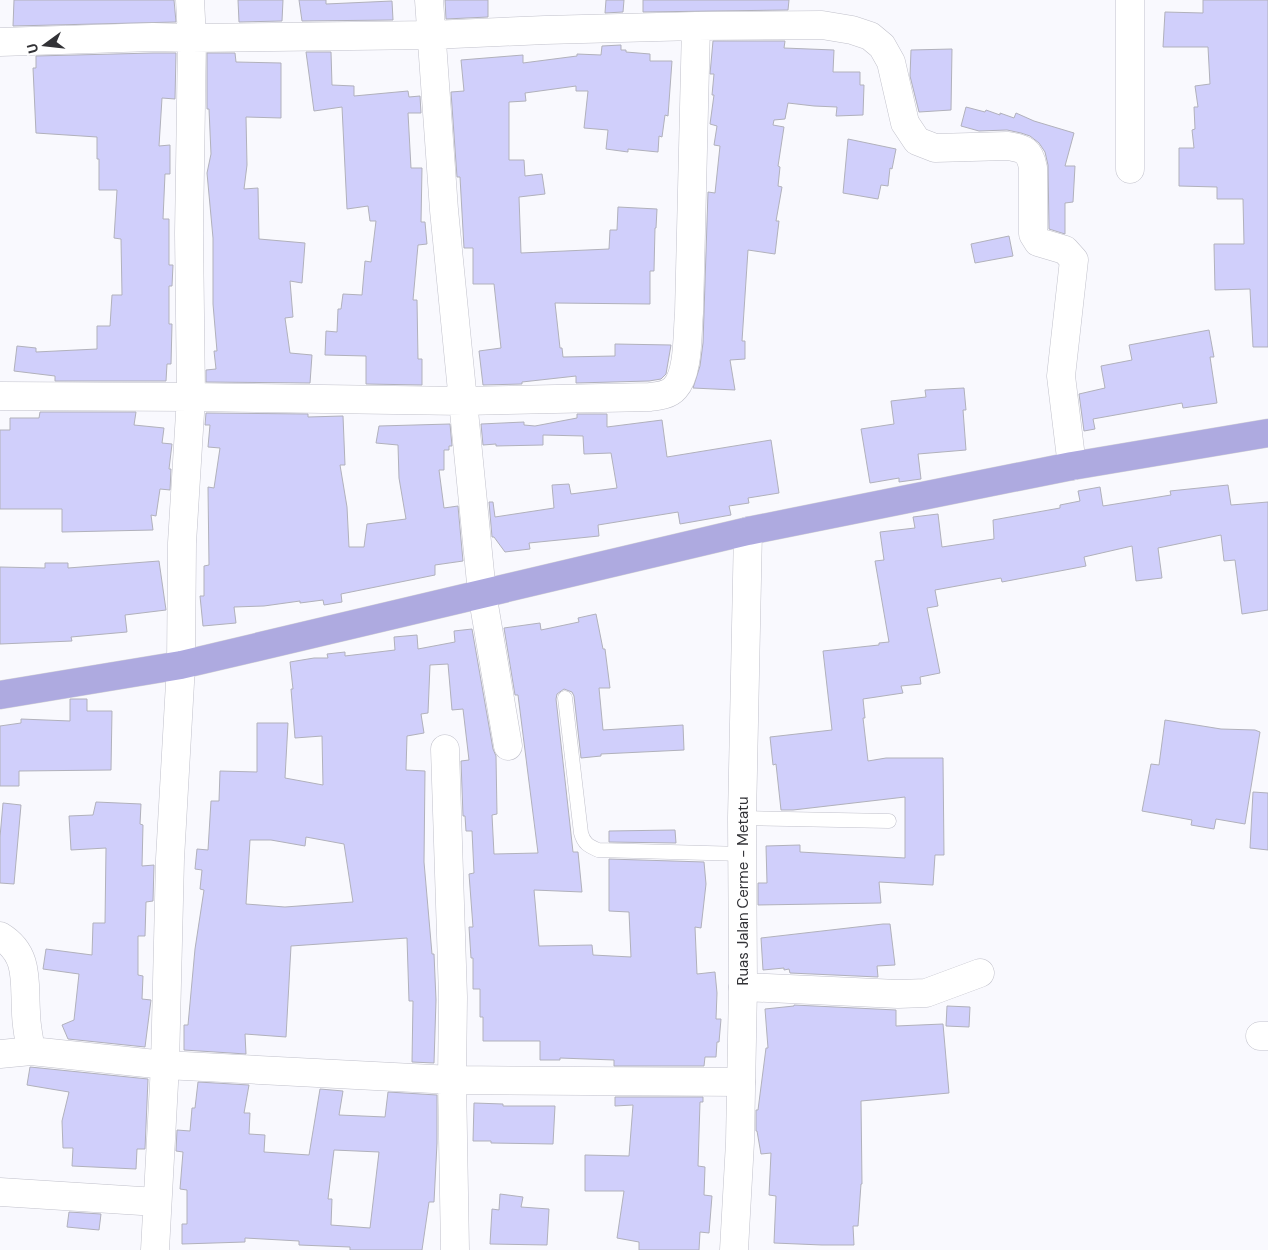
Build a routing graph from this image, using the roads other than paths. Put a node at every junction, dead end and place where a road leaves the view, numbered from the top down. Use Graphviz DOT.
graph roads {
  1 [pos="190,0"];
  2 [pos="429,0"];
  3 [pos="1130,0"];
  4 [pos="696,26"];
  5 [pos="431,35"];
  6 [pos="192,38"];
  7 [pos="0,42"];
  8 [pos="1130,170"];
  9 [pos="0,396"];
  10 [pos="191,397"];
  11 [pos="463,401"];
  12 [pos="1268,433"];
  13 [pos="1072,466"];
  14 [pos="748,531"];
  15 [pos="482,593"];
  16 [pos="181,665"];
  17 [pos="0,695"];
  18 [pos="566,698"];
  19 [pos="508,746"];
  20 [pos="444,750"];
  21 [pos="742,818"];
  22 [pos="889,821"];
  23 [pos="743,854"];
  24 [pos="0,936"];
  25 [pos="980,973"];
  26 [pos="743,988"];
  27 [pos="31,1051"];
  28 [pos="0,1054"];
  29 [pos="165,1065"];
  30 [pos="452,1080"];
  31 [pos="741,1082"];
  32 [pos="0,1192"];
  33 [pos="158,1202"];
  34 [pos="156,1250"];
  35 [pos="455,1250"];
  36 [pos="734,1250"];
  1 -- 6 [label="street"];
  2 -- 5 [label="street"];
  3 -- 8 [label="street"];
  4 -- 5 [label="street"];
  4 -- 11 [label="street"];
  4 -- 13 [label="street"];
  5 -- 6 [label="street"];
  5 -- 11 [label="street"];
  6 -- 7 [label="street"];
  6 -- 10 [label="street"];
  9 -- 10 [label="street"];
  10 -- 11 [label="street"];
  10 -- 16 [label="street"];
  11 -- 15 [label="street"];
  12 -- 13 [label="highway"];
  13 -- 14 [label="highway"];
  14 -- 15 [label="highway"];
  14 -- 21 [label="street, Ruas Jalan Cerme - Metatu"];
  15 -- 16 [label="highway"];
  15 -- 19 [label="street"];
  16 -- 17 [label="highway"];
  16 -- 29 [label="street"];
  18 -- 23 [label="lane"];
  20 -- 30 [label="street"];
  21 -- 22 [label="lane"];
  21 -- 23 [label="street, Ruas Jalan Cerme - Metatu"];
  23 -- 26 [label="street, Ruas Jalan Cerme - Metatu"];
  24 -- 27 [label="street"];
  25 -- 26 [label="street"];
  26 -- 31 [label="street, Ruas Jalan Cerme - Metatu"];
  27 -- 28 [label="street"];
  27 -- 29 [label="street"];
  29 -- 30 [label="street"];
  29 -- 33 [label="street"];
  30 -- 31 [label="street"];
  30 -- 35 [label="street"];
  31 -- 36 [label="street, Ruas Jalan Cerme - Metatu"];
  32 -- 33 [label="street"];
  33 -- 34 [label="street"];
}
